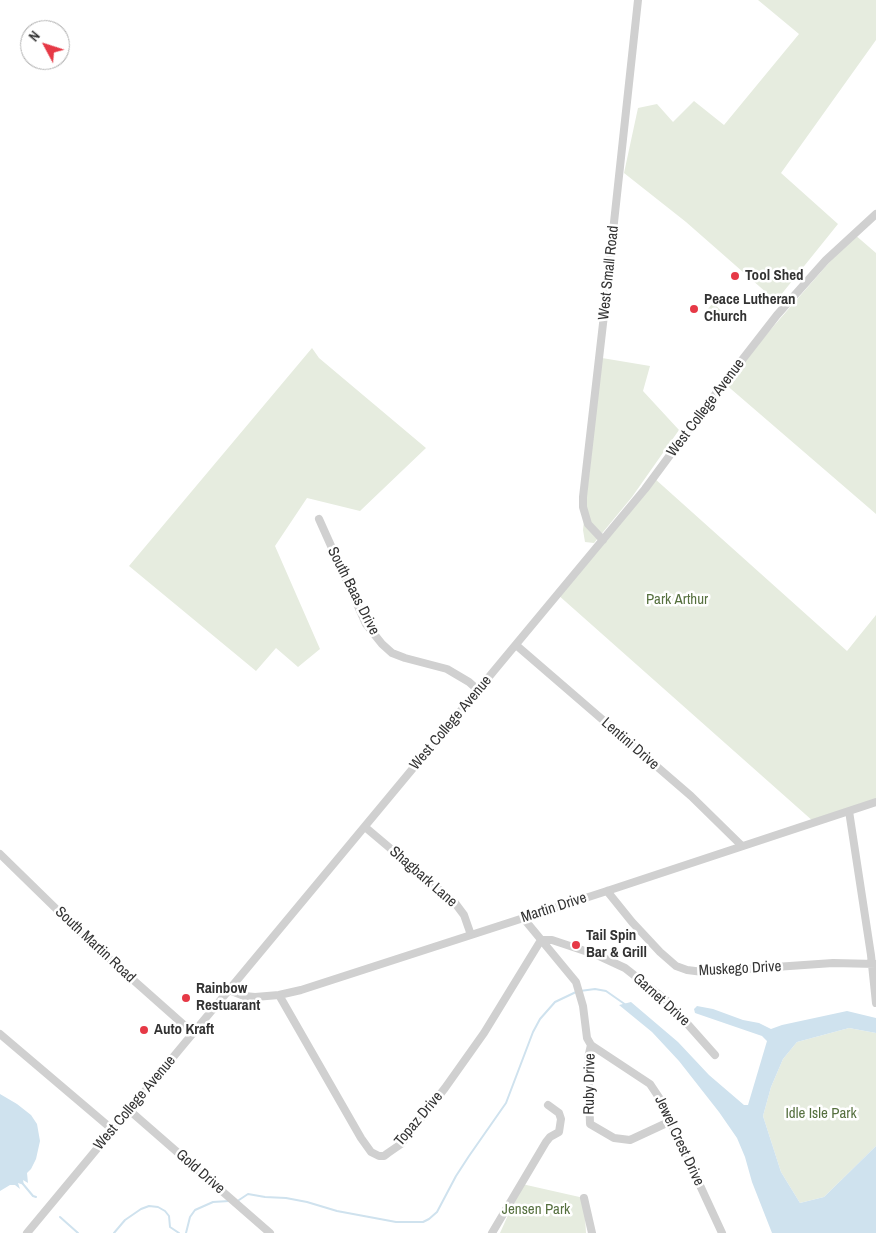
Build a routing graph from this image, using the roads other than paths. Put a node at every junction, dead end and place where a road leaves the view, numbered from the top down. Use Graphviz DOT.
graph roads {
  1 [pos="638,0"];
  2 [pos="876,214"];
  3 [pos="319,519"];
  4 [pos="603,540"];
  5 [pos="516,645"];
  6 [pos="478,690"];
  7 [pos="876,802"];
  8 [pos="849,811"];
  9 [pos="364,827"];
  10 [pos="742,846"];
  11 [pos="0,854"];
  12 [pos="607,892"];
  13 [pos="524,918"];
  14 [pos="471,935"];
  15 [pos="541,940"];
  16 [pos="874,964"];
  17 [pos="229,990"];
  18 [pos="279,995"];
  19 [pos="876,1003"];
  20 [pos="193,1033"];
  21 [pos="0,1034"];
  22 [pos="591,1045"];
  23 [pos="715,1055"];
  24 [pos="548,1105"];
  25 [pos="130,1110"];
  26 [pos="671,1121"];
  27 [pos="113,1130"];
  28 [pos="584,1198"];
  29 [pos="27,1233"];
  30 [pos="270,1233"];
  31 [pos="492,1233"];
  32 [pos="592,1233"];
  33 [pos="722,1233"];
  1 -- 4 [label="street, West Small Road"];
  2 -- 4 [label="street, West College Avenue"];
  3 -- 6 [label="street, South Baas Drive"];
  4 -- 5 [label="street, West College Avenue"];
  5 -- 6 [label="street, West College Avenue"];
  5 -- 10 [label="street, Lentini Drive"];
  6 -- 9 [label="street, West College Avenue"];
  7 -- 8 [label="street, Martin Drive"];
  8 -- 10 [label="street, Martin Drive"];
  8 -- 16 [label="street"];
  9 -- 14 [label="street, Shagbark Lane"];
  9 -- 17 [label="street, West College Avenue"];
  10 -- 12 [label="street, Martin Drive"];
  11 -- 20 [label="street, South Martin Road"];
  12 -- 13 [label="street, Martin Drive"];
  12 -- 16 [label="street, Muskego Drive"];
  13 -- 14 [label="street, Martin Drive"];
  13 -- 15 [label="street"];
  14 -- 18 [label="street, Martin Drive"];
  15 -- 18 [label="street, Topaz Drive"];
  15 -- 22 [label="street"];
  15 -- 23 [label="street, Garnet Drive"];
  16 -- 19 [label="street"];
  17 -- 18 [label="street, Martin Drive"];
  17 -- 20 [label="street, West College Avenue"];
  20 -- 25 [label="street, West College Avenue"];
  21 -- 27 [label="street"];
  22 -- 26 [label="street, Jewel Crest Drive"];
  22 -- 26 [label="street, Ruby Drive"];
  24 -- 31 [label="street"];
  25 -- 27 [label="street, West College Avenue"];
  25 -- 30 [label="street, Gold Drive"];
  26 -- 33 [label="street, Jewel Crest Drive"];
  27 -- 29 [label="street, West College Avenue"];
  28 -- 32 [label="street"];
}
